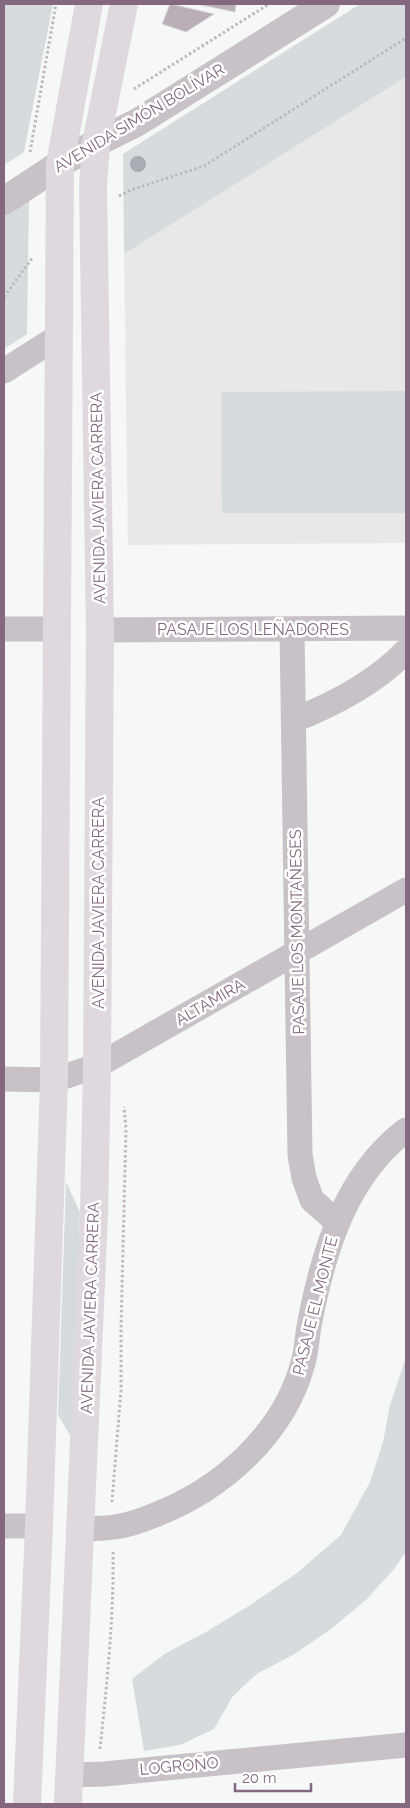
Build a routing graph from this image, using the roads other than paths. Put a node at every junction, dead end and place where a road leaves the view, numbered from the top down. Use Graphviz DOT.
graph roads {
  1 [pos="89,4"];
  2 [pos="124,4"];
  3 [pos="326,4"];
  4 [pos="96,143"];
  5 [pos="60,164"];
  6 [pos="4,201"];
  7 [pos="60,336"];
  8 [pos="4,371"];
  9 [pos="96,381"];
  10 [pos="406,628"];
  11 [pos="4,629"];
  12 [pos="58,629"];
  13 [pos="100,630"];
  14 [pos="292,630"];
  15 [pos="406,651"];
  16 [pos="294,720"];
  17 [pos="406,890"];
  18 [pos="298,952"];
  19 [pos="97,1066"];
  20 [pos="4,1079"];
  21 [pos="54,1080"];
  22 [pos="406,1130"];
  23 [pos="337,1222"];
  24 [pos="40,1486"];
  25 [pos="4,1526"];
  26 [pos="39,1526"];
  27 [pos="81,1528"];
  28 [pos="406,1745"];
  29 [pos="70,1775"];
  30 [pos="26,1804"];
  31 [pos="68,1804"];
  1 -- 5 [label="main road"];
  2 -- 4 [label="main road, AVENIDA JAVIERA CARRERA"];
  3 -- 4 [label="street, AVENIDA SIMÓN BOLÍVAR"];
  4 -- 5 [label="street, AVENIDA SIMÓN BOLÍVAR"];
  4 -- 9 [label="main road, AVENIDA JAVIERA CARRERA"];
  5 -- 6 [label="street, AVENIDA SIMÓN BOLÍVAR"];
  5 -- 7 [label="main road"];
  7 -- 8 [label="street"];
  7 -- 9 [label="main road"];
  7 -- 12 [label="main road"];
  9 -- 13 [label="main road, AVENIDA JAVIERA CARRERA"];
  10 -- 14 [label="street, PASAJE LOS LEÑADORES"];
  11 -- 12 [label="street"];
  12 -- 21 [label="main road"];
  13 -- 14 [label="street, PASAJE LOS LEÑADORES"];
  13 -- 19 [label="main road, AVENIDA JAVIERA CARRERA"];
  14 -- 16 [label="street, PASAJE LOS MONTAÑESES"];
  15 -- 16 [label="street"];
  16 -- 18 [label="street, PASAJE LOS MONTAÑESES"];
  17 -- 18 [label="street, ALTAMIRA"];
  18 -- 19 [label="street, ALTAMIRA"];
  18 -- 23 [label="street, PASAJE LOS MONTAÑESES"];
  19 -- 21 [label="street, ALTAMIRA"];
  19 -- 27 [label="main road, AVENIDA JAVIERA CARRERA"];
  20 -- 21 [label="street, ALTAMIRA"];
  21 -- 24 [label="main road"];
  22 -- 23 [label="street, PASAJE EL MONTE"];
  23 -- 27 [label="street, PASAJE EL MONTE"];
  24 -- 26 [label="main road"];
  24 -- 27 [label="main road"];
  25 -- 26 [label="street"];
  26 -- 30 [label="main road"];
  27 -- 29 [label="main road, AVENIDA JAVIERA CARRERA"];
  28 -- 29 [label="street, LOGROÑO"];
  29 -- 31 [label="main road, AVENIDA JAVIERA CARRERA"];
}
